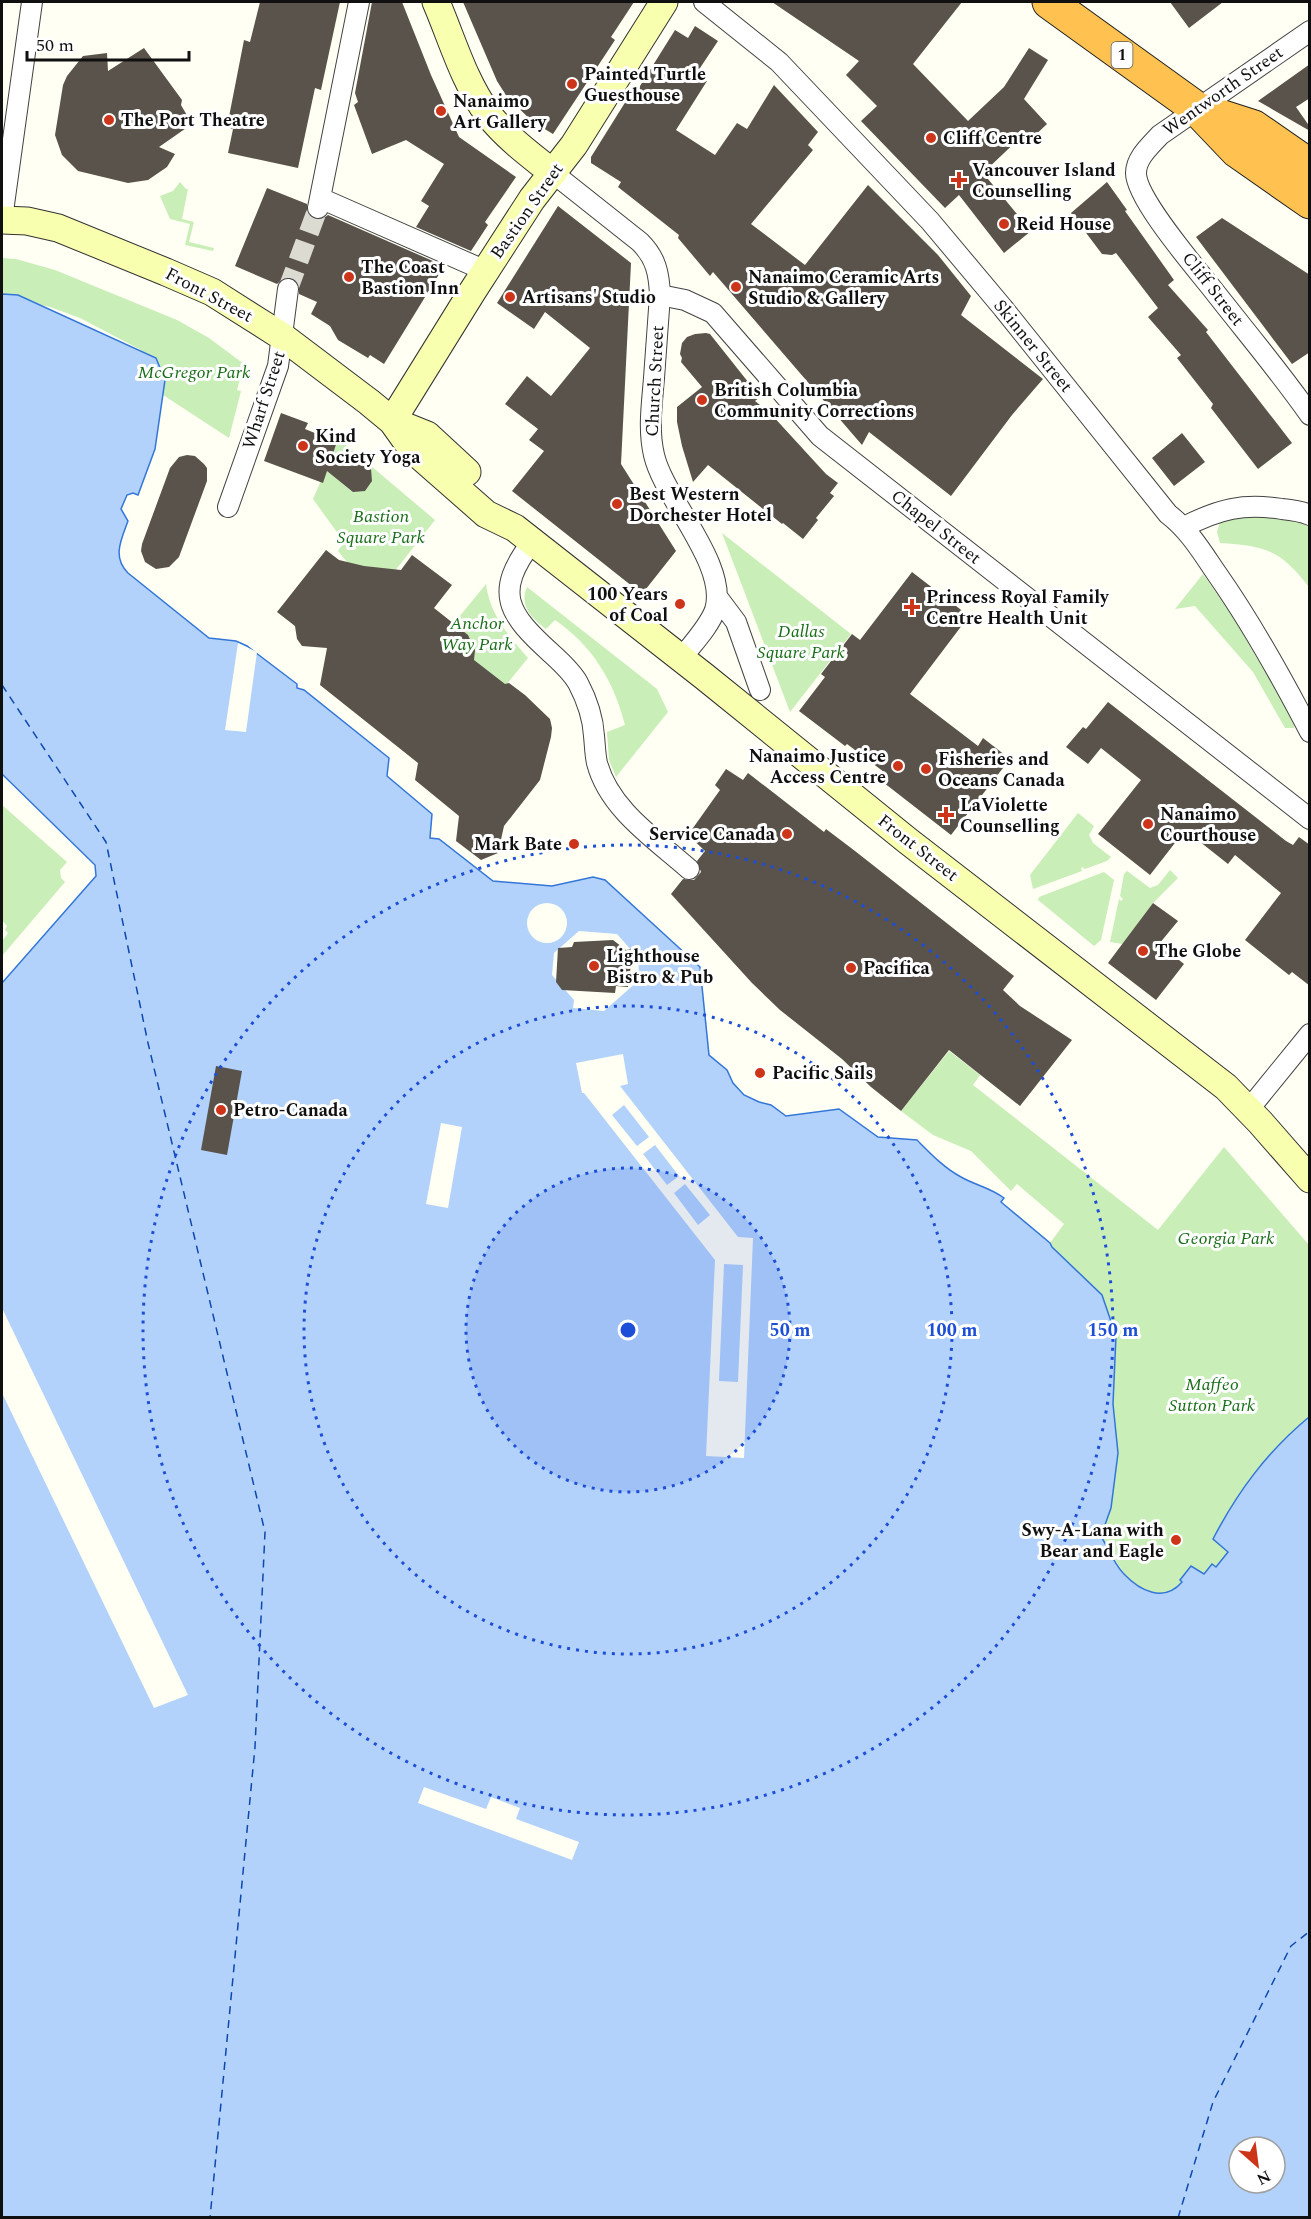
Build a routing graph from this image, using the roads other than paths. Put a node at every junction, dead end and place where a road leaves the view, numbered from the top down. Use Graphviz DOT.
graph roads {
  1 [pos="32,2"];
  2 [pos="359,2"];
  3 [pos="436,2"];
  4 [pos="664,2"];
  5 [pos="704,2"];
  6 [pos="1049,2"];
  7 [pos="1310,31"];
  8 [pos="1196,108"];
  9 [pos="1141,157"];
  10 [pos="1310,166"];
  11 [pos="553,173"];
  12 [pos="1310,202"];
  13 [pos="2,219"];
  14 [pos="486,271"];
  15 [pos="288,289"];
  16 [pos="660,295"];
  17 [pos="283,337"];
  18 [pos="1310,415"];
  19 [pos="392,421"];
  20 [pos="228,507"];
  21 [pos="1310,515"];
  22 [pos="1184,527"];
  23 [pos="524,535"];
  24 [pos="718,598"];
  25 [pos="681,659"];
  26 [pos="760,690"];
  27 [pos="1310,732"];
  28 [pos="1310,819"];
  29 [pos="689,869"];
  30 [pos="1310,1034"];
  31 [pos="1249,1109"];
  32 [pos="1310,1179"];
  1 -- 13 [label="street"];
  2 -- 14 [label="street"];
  3 -- 11 [label="street"];
  4 -- 11 [label="street, Bastion Street"];
  5 -- 22 [label="street, Skinner Street"];
  6 -- 8 [label="highway, 1"];
  7 -- 8 [label="street, Wentworth Street"];
  8 -- 9 [label="street, Wentworth Street"];
  8 -- 10 [label="highway, 1"];
  8 -- 12 [label="highway, 1"];
  9 -- 18 [label="street, Cliff Street"];
  11 -- 14 [label="street, Bastion Street"];
  11 -- 16 [label="street, Church Street"];
  13 -- 17 [label="street, Front Street"];
  14 -- 19 [label="street, Bastion Street"];
  15 -- 17 [label="street, Wharf Street"];
  16 -- 24 [label="street, Church Street"];
  16 -- 28 [label="street, Chapel Street"];
  17 -- 19 [label="street, Front Street"];
  17 -- 20 [label="street, Wharf Street"];
  19 -- 23 [label="street, Front Street"];
  21 -- 22 [label="street"];
  22 -- 27 [label="street, Skinner Street"];
  23 -- 25 [label="street, Front Street"];
  23 -- 29 [label="street"];
  24 -- 25 [label="street"];
  24 -- 26 [label="street, Church Street"];
  25 -- 31 [label="street, Front Street"];
  30 -- 31 [label="street"];
  31 -- 32 [label="street, Front Street"];
}
